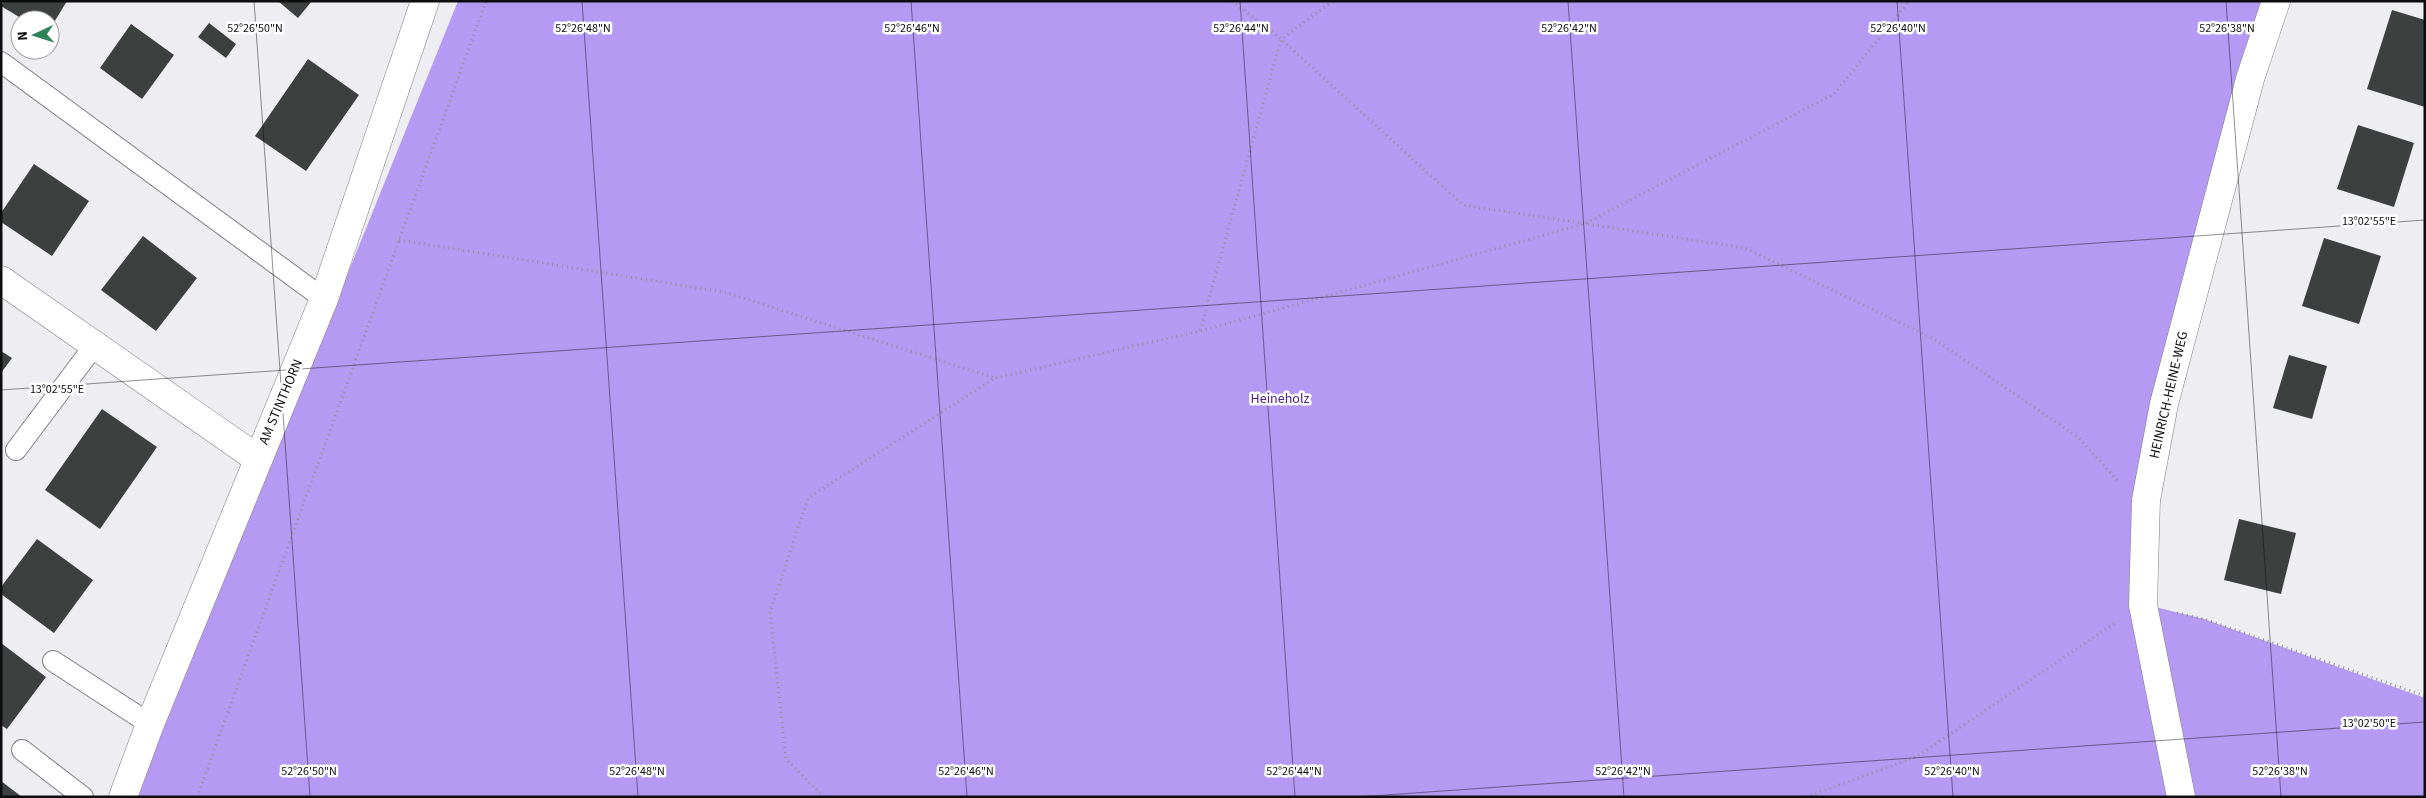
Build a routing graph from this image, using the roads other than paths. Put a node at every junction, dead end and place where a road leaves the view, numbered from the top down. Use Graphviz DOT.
graph roads {
  1 [pos="2276,1"];
  2 [pos="422,3"];
  3 [pos="1,62"];
  4 [pos="1,280"];
  5 [pos="324,299"];
  6 [pos="94,346"];
  7 [pos="16,450"];
  8 [pos="258,459"];
  9 [pos="53,661"];
  10 [pos="150,724"];
  11 [pos="22,750"];
  12 [pos="83,797"];
  13 [pos="123,797"];
  14 [pos="2181,797"];
  1 -- 14 [label="street, HEINRICH-HEINE-WEG"];
  2 -- 5 [label="street, AM STINTHORN"];
  3 -- 5 [label="lane"];
  4 -- 6 [label="street"];
  5 -- 8 [label="street, AM STINTHORN"];
  6 -- 7 [label="lane"];
  6 -- 8 [label="street"];
  8 -- 10 [label="street, AM STINTHORN"];
  9 -- 10 [label="lane"];
  10 -- 13 [label="street, AM STINTHORN"];
  11 -- 12 [label="lane"];
}
